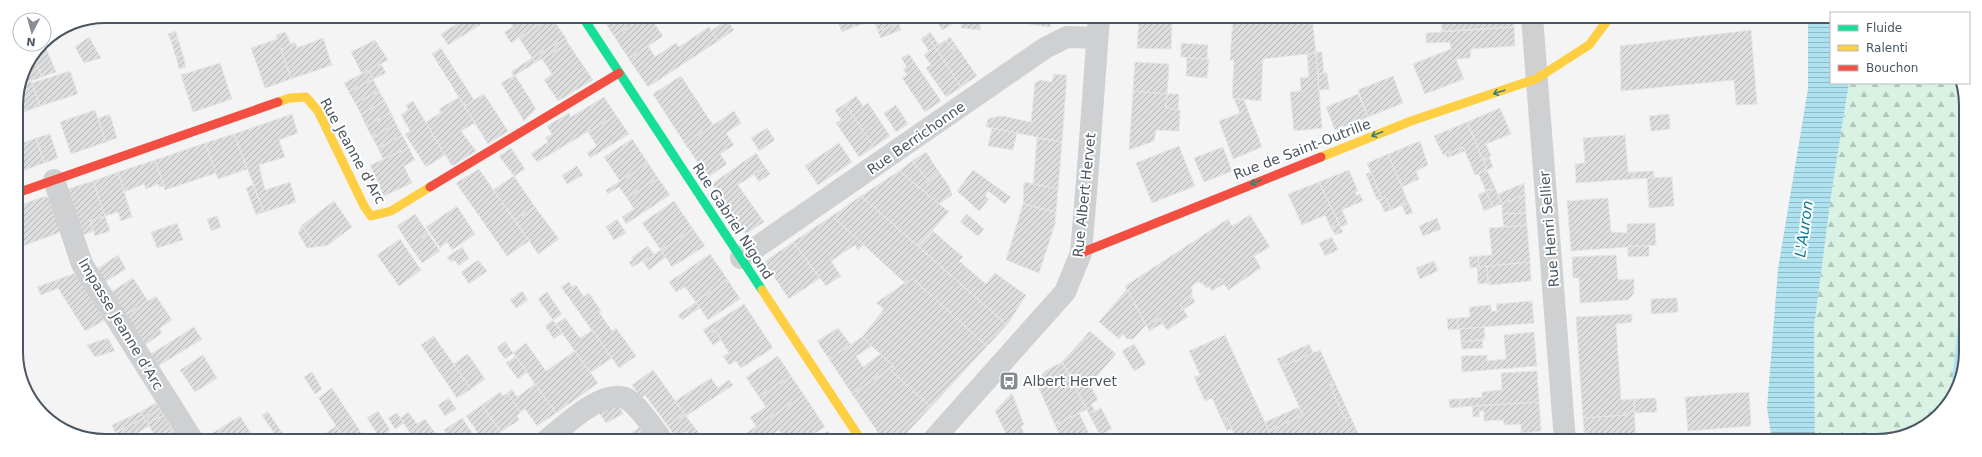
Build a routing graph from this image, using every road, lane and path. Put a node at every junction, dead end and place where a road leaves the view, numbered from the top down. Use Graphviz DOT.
graph roads {
  1 [pos="587,23"];
  2 [pos="1532,23"];
  3 [pos="1606,23"];
  4 [pos="1098,27"];
  5 [pos="619,73"];
  6 [pos="1536,79"];
  7 [pos="54,180"];
  8 [pos="23,191"];
  9 [pos="1081,253"];
  10 [pos="741,258"];
  11 [pos="189,434"];
  12 [pos="555,434"];
  13 [pos="658,434"];
  14 [pos="857,434"];
  15 [pos="938,434"];
  16 [pos="1564,434"];
  1 -- 5 [label="street, Rue Gabriel Nigond"];
  2 -- 6 [label="street, Rue Henri Sellier"];
  3 -- 6 [label="street, Rue de Saint-Outrille"];
  4 -- 9 [label="street, Rue Albert Hervet"];
  4 -- 10 [label="street, Rue Berrichonne"];
  5 -- 7 [label="street, Rue Jeanne d'Arc"];
  5 -- 10 [label="street, Rue Gabriel Nigond"];
  6 -- 9 [label="street, Rue de Saint-Outrille, one-way"];
  6 -- 16 [label="street, Rue Henri Sellier"];
  7 -- 8 [label="street, Rue Jeanne d'Arc"];
  7 -- 11 [label="street, Impasse Jeanne d'Arc"];
  9 -- 15 [label="street, Rue Albert Hervet"];
  10 -- 14 [label="street, Rue Gabriel Nigond"];
  12 -- 13 [label="street"];
}
